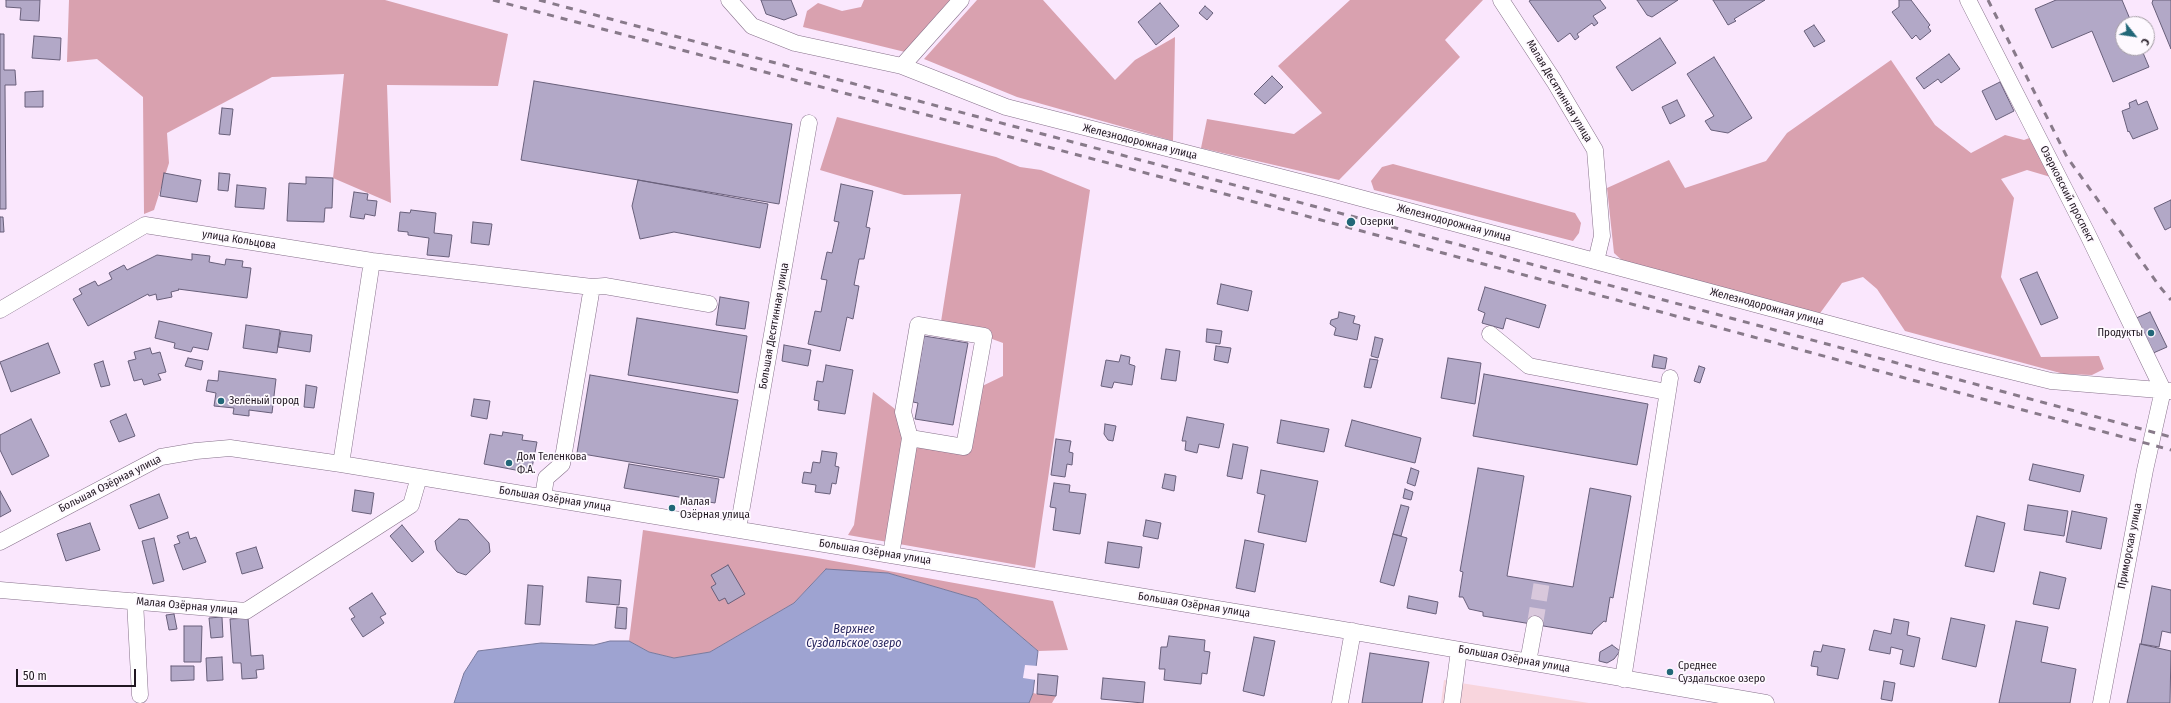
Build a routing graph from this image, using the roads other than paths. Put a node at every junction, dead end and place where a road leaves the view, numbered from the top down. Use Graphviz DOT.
graph roads {
  1 [pos="729,0"];
  2 [pos="962,0"];
  3 [pos="1501,0"];
  4 [pos="1968,0"];
  5 [pos="902,66"];
  6 [pos="809,123"];
  7 [pos="1602,236"];
  8 [pos="372,261"];
  9 [pos="1596,261"];
  10 [pos="1621,268"];
  11 [pos="592,287"];
  12 [pos="709,304"];
  13 [pos="0,310"];
  14 [pos="1490,334"];
  15 [pos="2167,390"];
  16 [pos="910,438"];
  17 [pos="341,464"];
  18 [pos="420,477"];
  19 [pos="543,497"];
  20 [pos="738,529"];
  21 [pos="0,542"];
  22 [pos="891,555"];
  23 [pos="0,590"];
  24 [pos="135,601"];
  25 [pos="1535,624"];
  26 [pos="1353,631"];
  27 [pos="1459,650"];
  28 [pos="1528,662"];
  29 [pos="1623,679"];
  30 [pos="140,695"];
  31 [pos="1340,703"];
  32 [pos="1452,703"];
  33 [pos="1766,703"];
  34 [pos="2101,703"];
  1 -- 5 [label="street, Железнодорожная улица"];
  2 -- 5 [label="street"];
  3 -- 7 [label="street, Малая Десятинная улица"];
  4 -- 15 [label="street, Озерковский проспект"];
  5 -- 9 [label="street, Железнодорожная улица"];
  6 -- 20 [label="street, Большая Десятинная улица"];
  7 -- 9 [label="street, Малая Десятинная улица"];
  7 -- 10 [label="street"];
  8 -- 11 [label="street, улица Кольцова"];
  8 -- 13 [label="street, улица Кольцова"];
  8 -- 17 [label="street"];
  9 -- 10 [label="street, Железнодорожная улица"];
  10 -- 15 [label="street, Железнодорожная улица"];
  11 -- 12 [label="street, улица Кольцова"];
  11 -- 19 [label="street"];
  14 -- 29 [label="street"];
  15 -- 34 [label="street, Приморская улица"];
  16 -- 16 [label="street"];
  16 -- 22 [label="street"];
  17 -- 18 [label="street, Большая Озёрная улица"];
  17 -- 21 [label="street, Большая Озёрная улица"];
  18 -- 19 [label="street, Большая Озёрная улица"];
  18 -- 24 [label="street, Малая Озёрная улица"];
  19 -- 20 [label="street, Большая Озёрная улица"];
  20 -- 22 [label="street, Большая Озёрная улица"];
  22 -- 26 [label="street, Большая Озёрная улица"];
  23 -- 24 [label="street, Малая Озёрная улица"];
  24 -- 30 [label="street"];
  25 -- 28 [label="street"];
  26 -- 27 [label="street, Большая Озёрная улица"];
  26 -- 31 [label="street"];
  27 -- 28 [label="street, Большая Озёрная улица"];
  27 -- 32 [label="street"];
  28 -- 29 [label="street, Большая Озёрная улица"];
  29 -- 33 [label="street, Большая Озёрная улица"];
}
